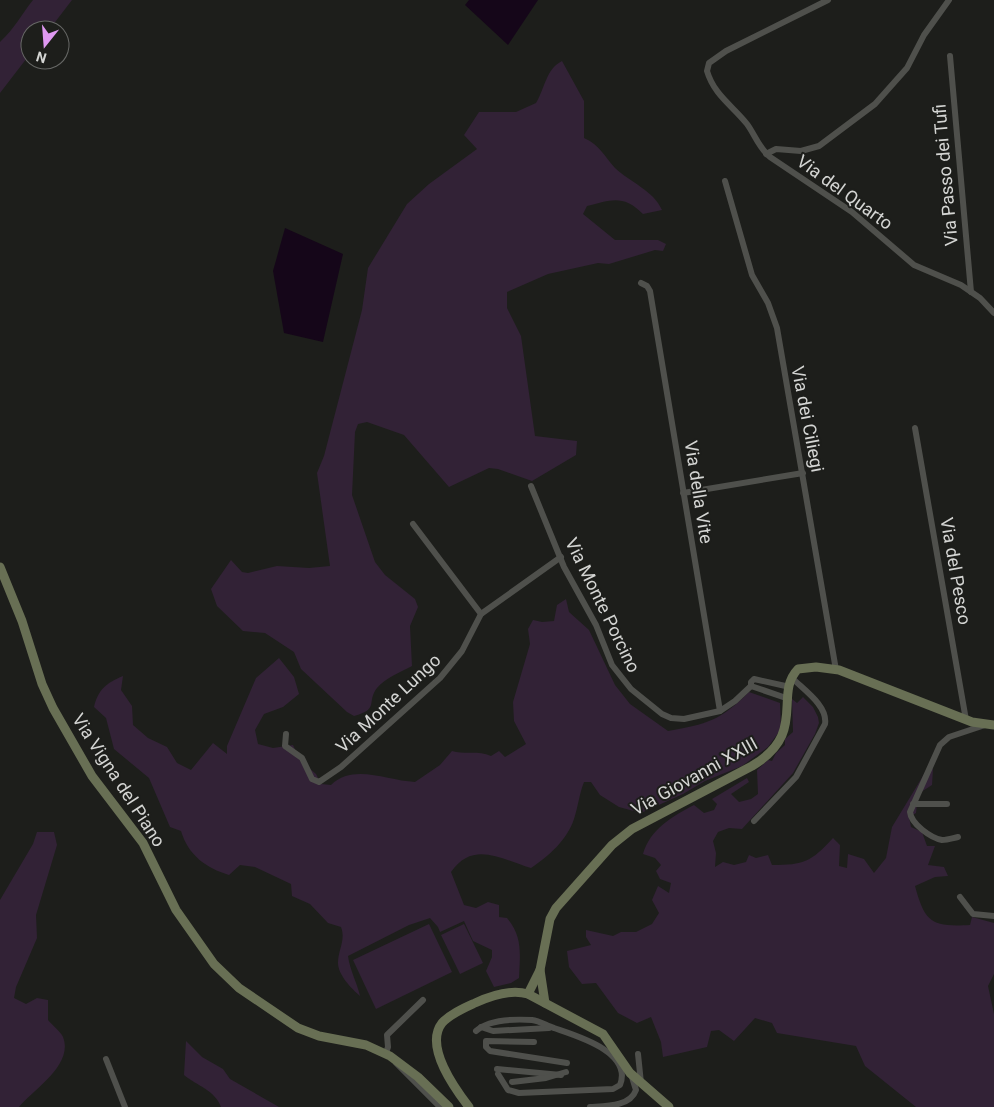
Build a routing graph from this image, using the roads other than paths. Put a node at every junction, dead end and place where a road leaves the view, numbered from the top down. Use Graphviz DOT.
graph roads {
  1 [pos="828,0"];
  2 [pos="949,0"];
  3 [pos="950,56"];
  4 [pos="766,154"];
  5 [pos="725,181"];
  6 [pos="641,283"];
  7 [pos="971,292"];
  8 [pos="994,313"];
  9 [pos="915,428"];
  10 [pos="803,472"];
  11 [pos="531,486"];
  12 [pos="683,493"];
  13 [pos="412,524"];
  14 [pos="561,557"];
  15 [pos="0,567"];
  16 [pos="481,614"];
  17 [pos="836,670"];
  18 [pos="791,683"];
  19 [pos="750,686"];
  20 [pos="788,699"];
  21 [pos="720,710"];
  22 [pos="966,720"];
  23 [pos="990,725"];
  24 [pos="286,734"];
  25 [pos="913,804"];
  26 [pos="947,804"];
  27 [pos="754,822"];
  28 [pos="958,836"];
  29 [pos="960,897"];
  30 [pos="994,916"];
  31 [pos="540,970"];
  32 [pos="528,994"];
  33 [pos="423,1000"];
  34 [pos="546,1004"];
  35 [pos="479,1029"];
  36 [pos="534,1042"];
  37 [pos="638,1054"];
  38 [pos="388,1055"];
  39 [pos="106,1059"];
  40 [pos="618,1060"];
  41 [pos="567,1063"];
  42 [pos="630,1073"];
  43 [pos="512,1082"];
  44 [pos="642,1085"];
  45 [pos="125,1107"];
  46 [pos="440,1107"];
  47 [pos="449,1107"];
  48 [pos="469,1107"];
  49 [pos="590,1107"];
  50 [pos="668,1107"];
  1 -- 4 [label="street, Via del Quarto"];
  2 -- 4 [label="street"];
  3 -- 7 [label="street, Via Passo dei Tufi"];
  4 -- 7 [label="street, Via del Quarto"];
  5 -- 10 [label="street, Via dei Ciliegi"];
  6 -- 12 [label="street, Via della Vite"];
  7 -- 8 [label="street, Via del Quarto"];
  9 -- 22 [label="street, Via del Pesco"];
  10 -- 12 [label="street"];
  10 -- 17 [label="street, Via dei Ciliegi"];
  11 -- 14 [label="street, Via Monte Porcino"];
  12 -- 21 [label="street, Via della Vite"];
  13 -- 16 [label="street"];
  14 -- 16 [label="street, Via Monte Lungo"];
  14 -- 21 [label="street, Via Monte Porcino"];
  15 -- 38 [label="main road, Via Vigna del Piano"];
  16 -- 24 [label="street, Via Monte Lungo"];
  17 -- 18 [label="main road"];
  17 -- 22 [label="main road"];
  18 -- 19 [label="street"];
  18 -- 20 [label="main road, Via Giovanni XXIII"];
  18 -- 27 [label="street"];
  19 -- 20 [label="street"];
  19 -- 21 [label="street, Via Monte Porcino"];
  20 -- 31 [label="main road, Via Giovanni XXIII"];
  22 -- 23 [label="main road"];
  23 -- 25 [label="street"];
  25 -- 26 [label="street"];
  25 -- 28 [label="street"];
  29 -- 30 [label="street"];
  31 -- 32 [label="main road, Via Giovanni XXIII"];
  31 -- 34 [label="main road, Via Giovanni XXIII"];
  32 -- 34 [label="main road"];
  32 -- 48 [label="main road"];
  33 -- 38 [label="street"];
  34 -- 40 [label="main road"];
  35 -- 40 [label="street"];
  36 -- 41 [label="street"];
  37 -- 44 [label="street"];
  38 -- 46 [label="street"];
  38 -- 47 [label="main road, Via Vigna del Piano"];
  39 -- 45 [label="street"];
  40 -- 42 [label="main road"];
  40 -- 43 [label="street"];
  42 -- 44 [label="main road"];
  42 -- 49 [label="street"];
  44 -- 50 [label="main road"];
}
